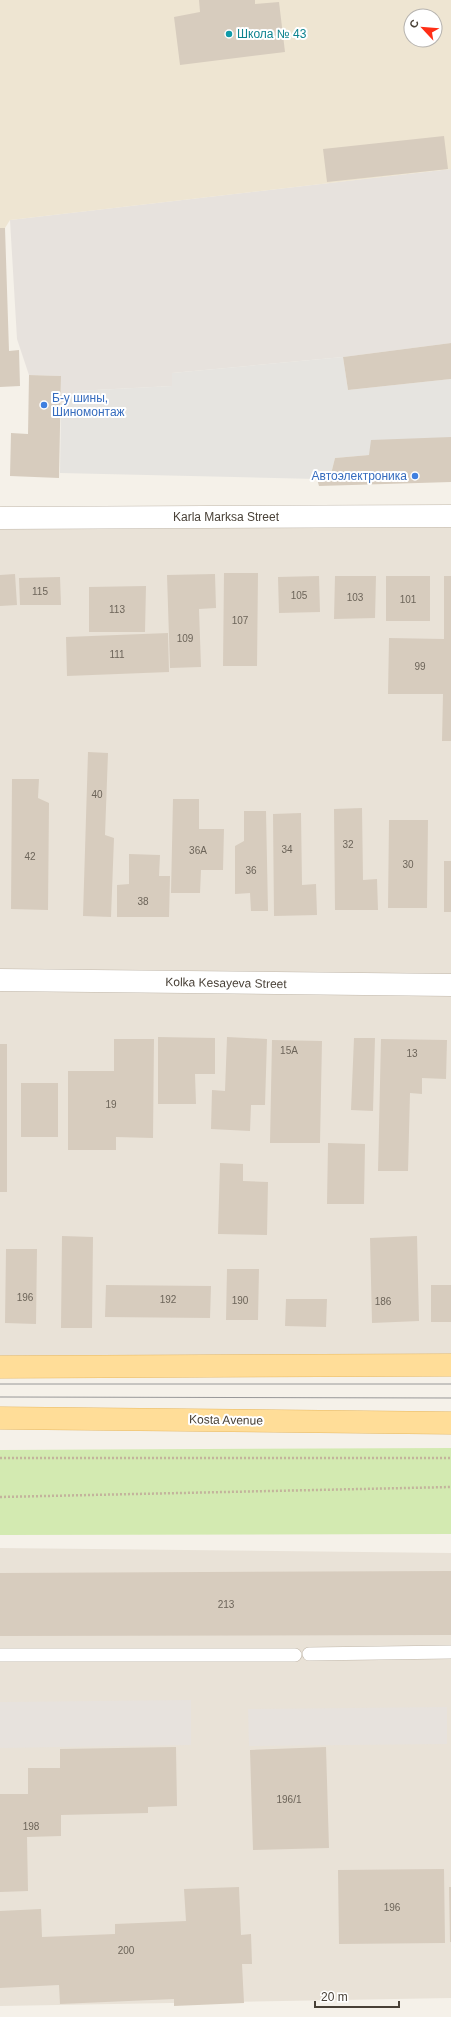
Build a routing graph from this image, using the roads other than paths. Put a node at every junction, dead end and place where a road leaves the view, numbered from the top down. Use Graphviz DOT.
graph roads {
  1 [pos="451,516"];
  2 [pos="0,518"];
  3 [pos="0,980"];
  4 [pos="451,985"];
  5 [pos="451,1365"];
  6 [pos="0,1367"];
  7 [pos="0,1418"];
  8 [pos="451,1423"];
  9 [pos="451,1652"];
  10 [pos="310,1654"];
  11 [pos="0,1655"];
  12 [pos="295,1655"];
  1 -- 2 [label="street, Karla Marksa Street"];
  3 -- 4 [label="street, Kolka Kesayeva Street"];
  5 -- 6 [label="main road"];
  7 -- 8 [label="main road, Kosta Avenue"];
  9 -- 10 [label="lane"];
  11 -- 12 [label="lane"];
}
